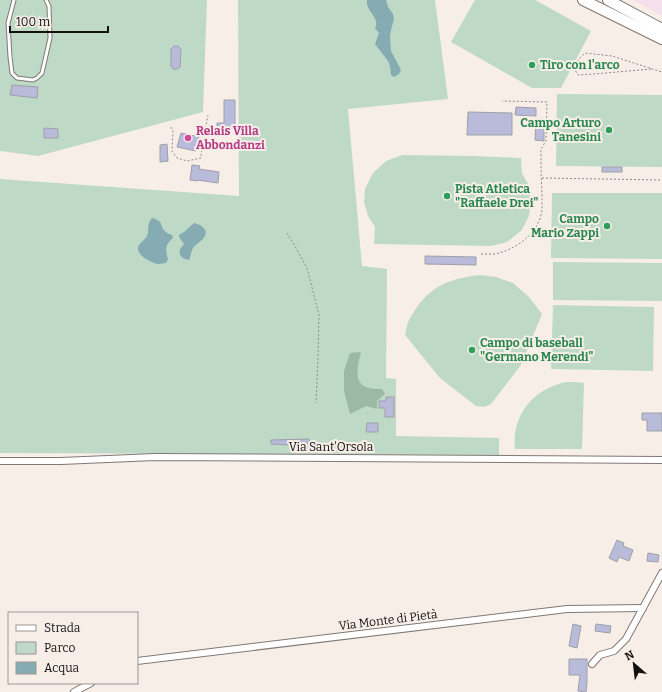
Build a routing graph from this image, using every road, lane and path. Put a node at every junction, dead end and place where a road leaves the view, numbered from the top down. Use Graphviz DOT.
graph roads {
  1 [pos="14,0"];
  2 [pos="46,0"];
  3 [pos="583,0"];
  4 [pos="608,0"];
  5 [pos="662,29"];
  6 [pos="662,39"];
  7 [pos="651,69"];
  8 [pos="662,72"];
  9 [pos="502,101"];
  10 [pos="208,115"];
  11 [pos="170,127"];
  12 [pos="541,178"];
  13 [pos="662,180"];
  14 [pos="286,233"];
  15 [pos="480,254"];
  16 [pos="316,403"];
  17 [pos="662,460"];
  18 [pos="0,461"];
  19 [pos="662,573"];
  20 [pos="643,608"];
  21 [pos="138,661"];
  22 [pos="592,664"];
  23 [pos="89,684"];
  24 [pos="74,692"];
  1 -- 2 [label="lane"];
  3 -- 6 [label="main road"];
  4 -- 5 [label="main road"];
  7 -- 7 [label="path"];
  7 -- 8 [label="path"];
  9 -- 12 [label="path"];
  10 -- 11 [label="path"];
  12 -- 13 [label="path"];
  12 -- 15 [label="path"];
  14 -- 16 [label="path"];
  17 -- 18 [label="street, Via Sant'Orsola"];
  19 -- 20 [label="street"];
  20 -- 21 [label="street, Via Monte di Pietà"];
  20 -- 22 [label="street"];
  23 -- 24 [label="street"];
}
